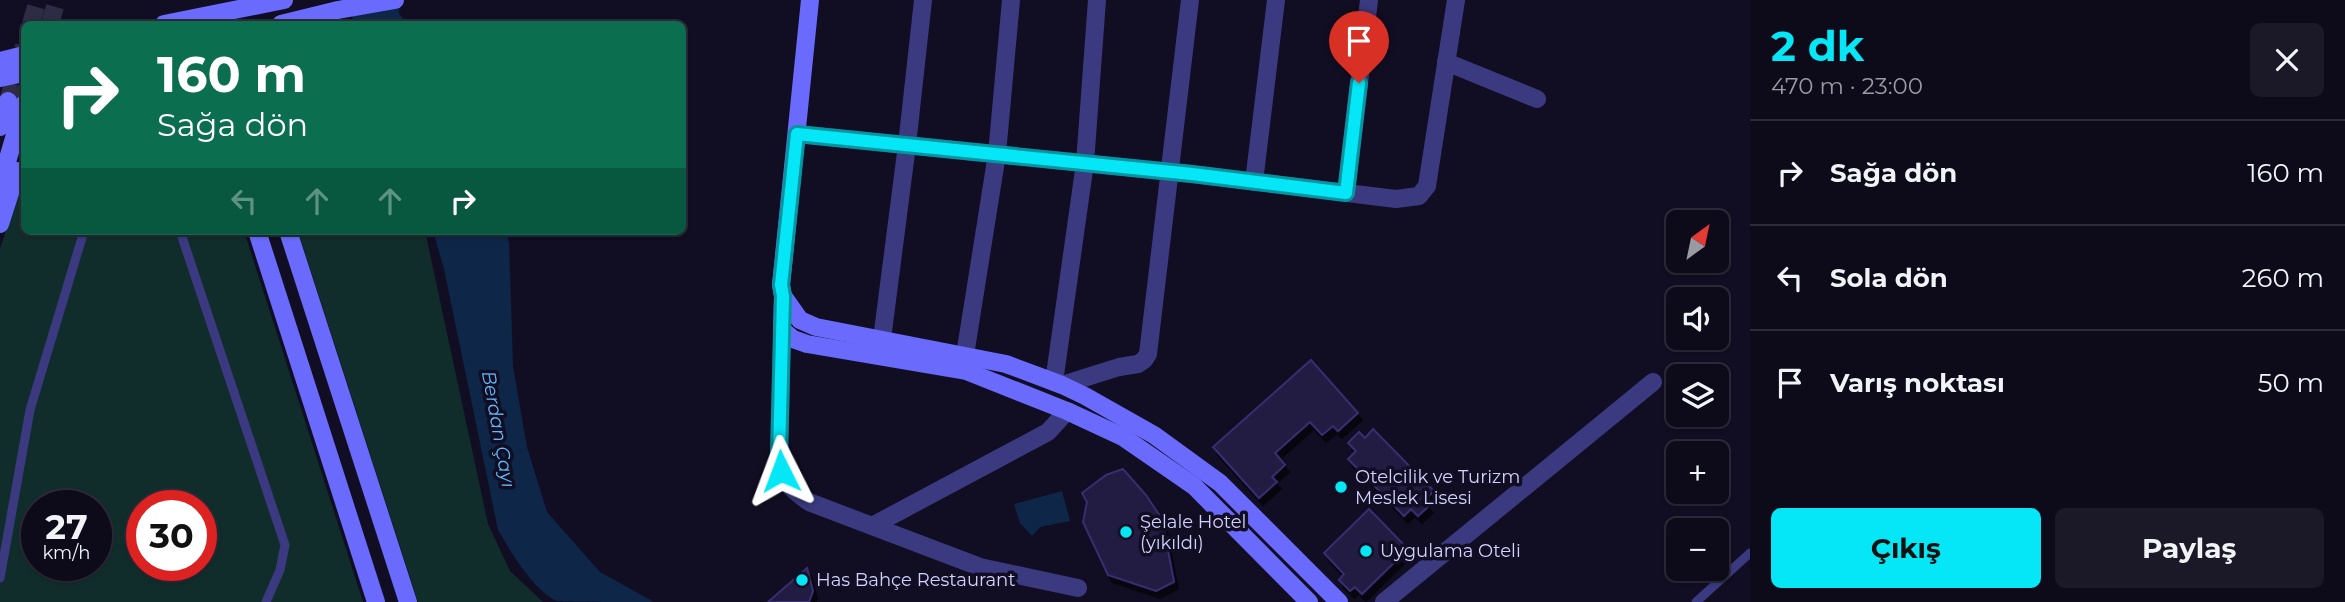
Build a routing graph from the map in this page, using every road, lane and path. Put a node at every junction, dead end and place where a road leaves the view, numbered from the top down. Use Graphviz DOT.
graph roads {
  1 [pos="284,0"];
  2 [pos="395,0"];
  3 [pos="810,0"];
  4 [pos="923,0"];
  5 [pos="1010,0"];
  6 [pos="1097,0"];
  7 [pos="1190,0"];
  8 [pos="1276,0"];
  9 [pos="1369,0"];
  10 [pos="1456,0"];
  11 [pos="210,21"];
  12 [pos="293,21"];
  13 [pos="21,56"];
  14 [pos="0,61"];
  15 [pos="1446,62"];
  16 [pos="21,74"];
  17 [pos="0,78"];
  18 [pos="1536,99"];
  19 [pos="16,103"];
  20 [pos="0,127"];
  21 [pos="797,134"];
  22 [pos="907,145"];
  23 [pos="997,154"];
  24 [pos="21,155"];
  25 [pos="1085,163"];
  26 [pos="1171,172"];
  27 [pos="1254,182"];
  28 [pos="0,186"];
  29 [pos="1346,193"];
  30 [pos="0,224"];
  31 [pos="83,235"];
  32 [pos="181,235"];
  33 [pos="258,235"];
  34 [pos="289,235"];
  35 [pos="783,296"];
  36 [pos="782,330"];
  37 [pos="883,340"];
  38 [pos="965,355"];
  39 [pos="1653,382"];
  40 [pos="1058,383"];
  41 [pos="1067,411"];
  42 [pos="872,526"];
  43 [pos="1750,553"];
  44 [pos="0,578"];
  45 [pos="1078,588"];
  46 [pos="266,602"];
  47 [pos="376,602"];
  48 [pos="408,602"];
  49 [pos="1309,602"];
  50 [pos="1339,602"];
  51 [pos="1384,602"];
  52 [pos="1696,602"];
  1 -- 11 [label="street"];
  2 -- 12 [label="street"];
  3 -- 21 [label="street"];
  4 -- 22 [label="street"];
  5 -- 23 [label="street"];
  6 -- 25 [label="street"];
  7 -- 26 [label="street"];
  8 -- 27 [label="street"];
  9 -- 29 [label="street"];
  10 -- 15 [label="street"];
  13 -- 14 [label="street"];
  15 -- 18 [label="street"];
  15 -- 29 [label="street"];
  16 -- 17 [label="street"];
  19 -- 20 [label="street"];
  19 -- 28 [label="street"];
  21 -- 22 [label="street"];
  21 -- 35 [label="street"];
  22 -- 23 [label="street"];
  22 -- 37 [label="street"];
  23 -- 25 [label="street"];
  23 -- 38 [label="street"];
  24 -- 30 [label="street"];
  25 -- 26 [label="street"];
  25 -- 40 [label="street"];
  26 -- 27 [label="street"];
  26 -- 40 [label="street"];
  27 -- 29 [label="street"];
  31 -- 44 [label="lane"];
  32 -- 46 [label="lane"];
  33 -- 47 [label="street"];
  34 -- 48 [label="street"];
  35 -- 36 [label="street"];
  35 -- 37 [label="street"];
  36 -- 41 [label="street"];
  36 -- 42 [label="street"];
  37 -- 38 [label="street"];
  38 -- 40 [label="street"];
  39 -- 51 [label="street"];
  40 -- 50 [label="street"];
  41 -- 42 [label="street"];
  41 -- 49 [label="street"];
  42 -- 45 [label="street"];
  43 -- 52 [label="lane"];
}
